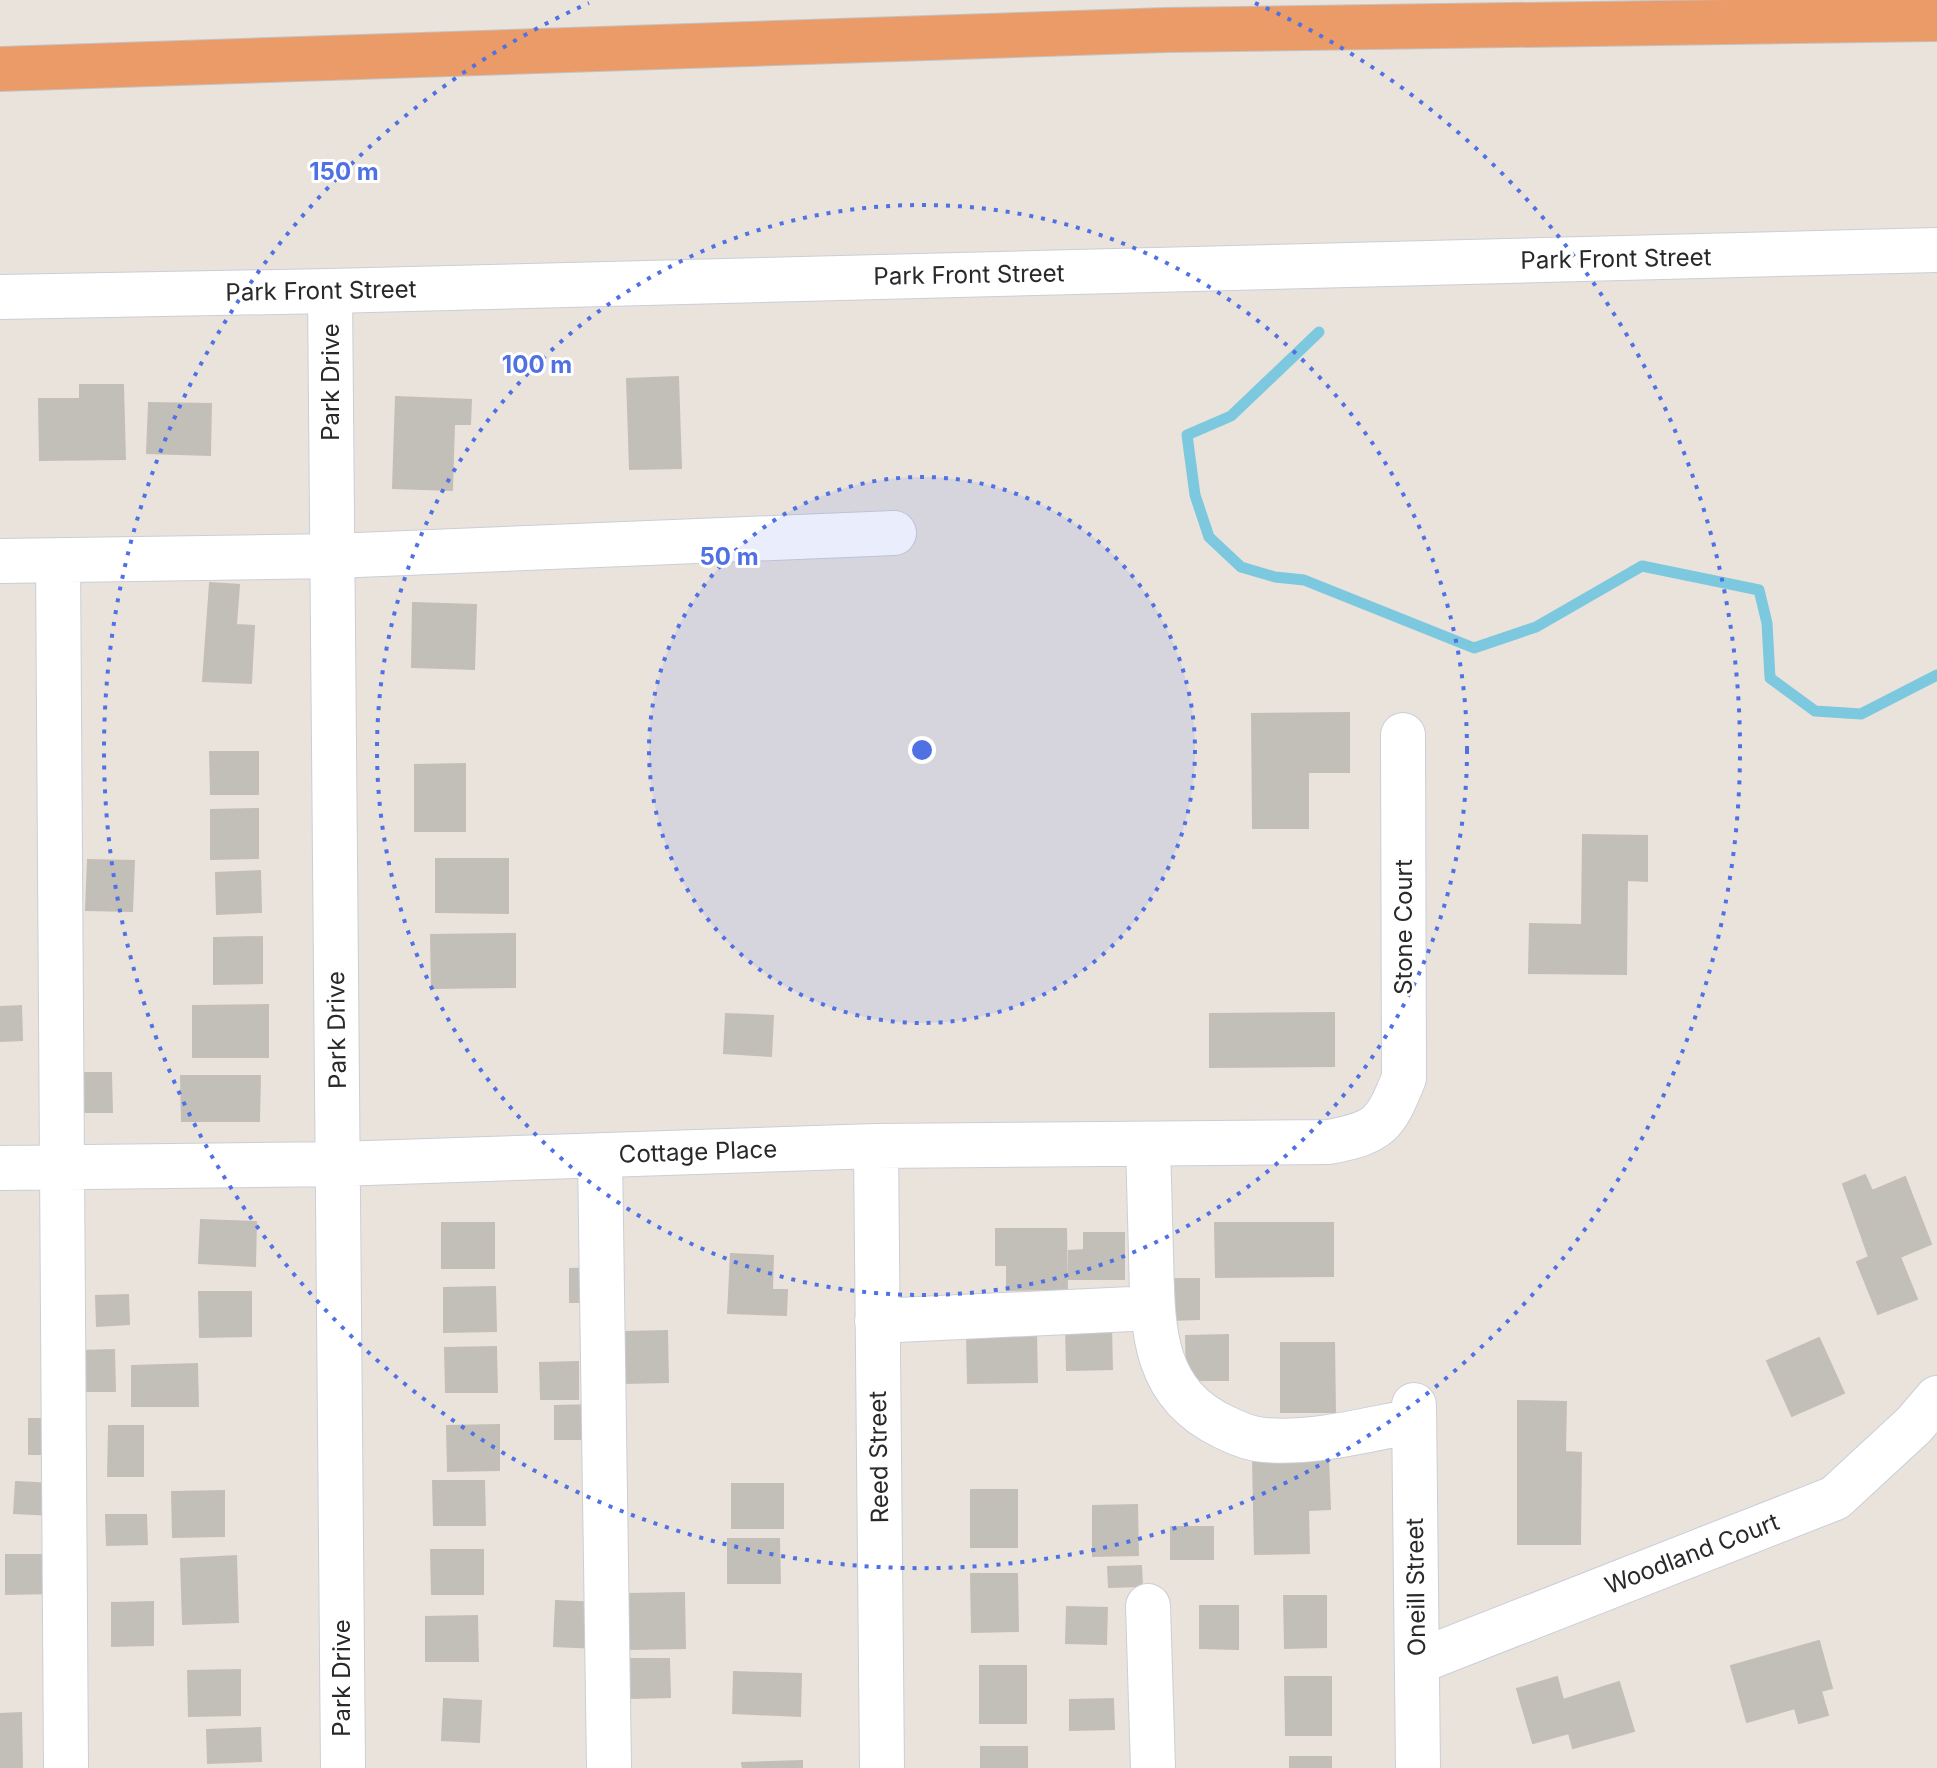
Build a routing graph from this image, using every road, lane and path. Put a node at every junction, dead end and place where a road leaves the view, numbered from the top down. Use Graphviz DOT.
graph roads {
  1 [pos="1937,19"];
  2 [pos="0,69"];
  3 [pos="1937,250"];
  4 [pos="330,291"];
  5 [pos="0,297"];
  6 [pos="894,533"];
  7 [pos="333,556"];
  8 [pos="0,561"];
  9 [pos="58,561"];
  10 [pos="1403,735"];
  11 [pos="1388,1116"];
  12 [pos="1148,1144"];
  13 [pos="876,1146"];
  14 [pos="600,1155"];
  15 [pos="338,1164"];
  16 [pos="61,1167"];
  17 [pos="0,1168"];
  18 [pos="1152,1308"];
  19 [pos="877,1321"];
  20 [pos="1937,1398"];
  21 [pos="1148,1606"];
  22 [pos="1417,1662"];
  23 [pos="66,1768"];
  24 [pos="343,1768"];
  25 [pos="609,1768"];
  26 [pos="882,1768"];
  27 [pos="1153,1768"];
  28 [pos="1418,1768"];
  1 -- 2 [label="highway"];
  3 -- 4 [label="street, Park Front Street"];
  4 -- 5 [label="street, Park Front Street"];
  4 -- 7 [label="street, Park Drive"];
  6 -- 7 [label="street"];
  7 -- 9 [label="street"];
  7 -- 15 [label="street, Park Drive"];
  8 -- 9 [label="street"];
  9 -- 16 [label="street"];
  10 -- 11 [label="street, Stone Court"];
  11 -- 12 [label="street, Cottage Place"];
  12 -- 13 [label="street, Cottage Place"];
  12 -- 18 [label="street"];
  13 -- 14 [label="street, Cottage Place"];
  13 -- 19 [label="street, Reed Street"];
  14 -- 15 [label="street, Cottage Place"];
  14 -- 25 [label="street"];
  15 -- 16 [label="street, Cottage Place"];
  15 -- 24 [label="street, Park Drive"];
  16 -- 17 [label="street, Cottage Place"];
  16 -- 23 [label="street"];
  18 -- 19 [label="street"];
  18 -- 22 [label="street, Oneill Street"];
  19 -- 26 [label="street, Reed Street"];
  20 -- 22 [label="street, Woodland Court"];
  21 -- 27 [label="street"];
  22 -- 28 [label="street, Oneill Street"];
}
